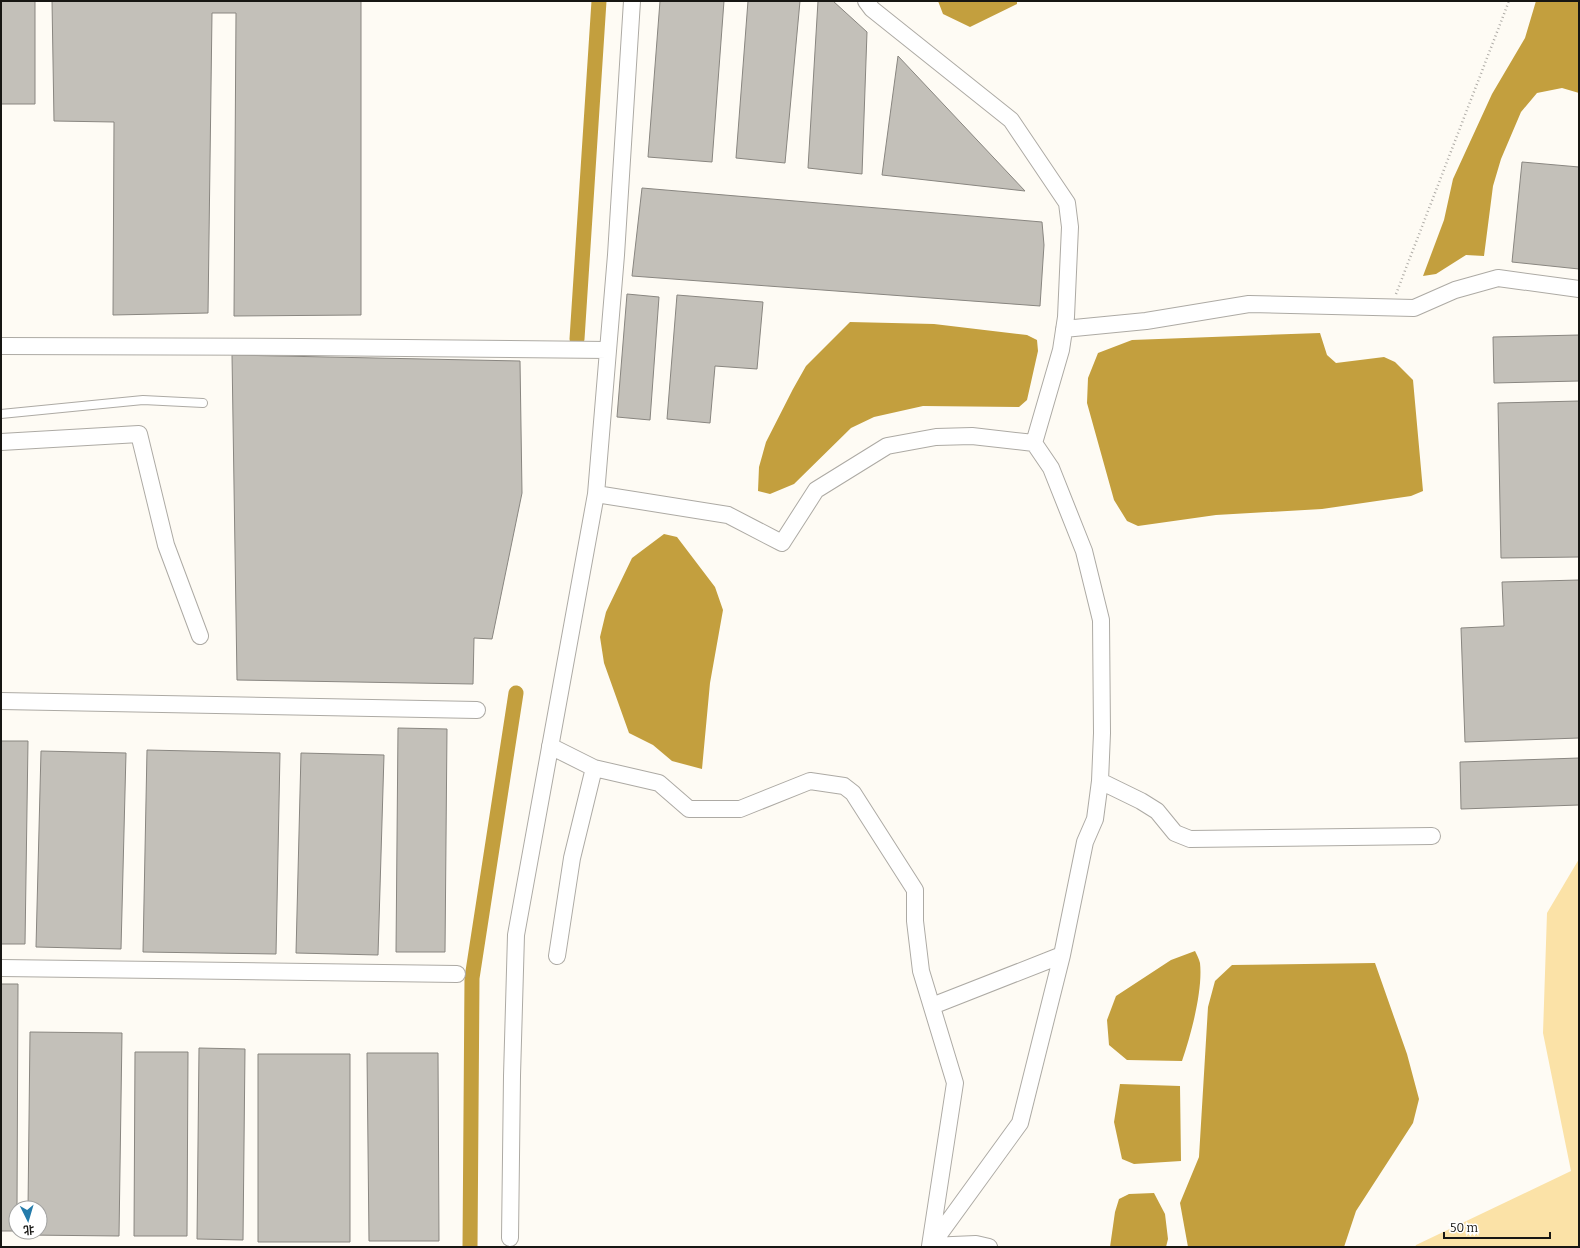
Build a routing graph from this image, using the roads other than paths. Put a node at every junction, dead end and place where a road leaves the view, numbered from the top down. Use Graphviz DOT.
graph roads {
  1 [pos="632,1"];
  2 [pos="866,1"];
  3 [pos="1579,289"];
  4 [pos="1064,329"];
  5 [pos="1,346"];
  6 [pos="608,350"];
  7 [pos="203,403"];
  8 [pos="1,414"];
  9 [pos="1,442"];
  10 [pos="1034,443"];
  11 [pos="596,494"];
  12 [pos="200,636"];
  13 [pos="1,701"];
  14 [pos="477,710"];
  15 [pos="550,746"];
  16 [pos="594,768"];
  17 [pos="1100,781"];
  18 [pos="1432,836"];
  19 [pos="1062,955"];
  20 [pos="557,956"];
  21 [pos="1,968"];
  22 [pos="457,974"];
  23 [pos="932,1006"];
  24 [pos="510,1238"];
  25 [pos="930,1247"];
  26 [pos="989,1247"];
  1 -- 6 [label="street"];
  2 -- 4 [label="street"];
  3 -- 4 [label="street"];
  4 -- 10 [label="street"];
  5 -- 6 [label="street"];
  6 -- 11 [label="street"];
  7 -- 8 [label="lane"];
  9 -- 12 [label="street"];
  10 -- 11 [label="street"];
  10 -- 17 [label="street"];
  11 -- 15 [label="street"];
  13 -- 14 [label="street"];
  15 -- 16 [label="street"];
  15 -- 24 [label="street"];
  16 -- 20 [label="street"];
  16 -- 23 [label="street"];
  17 -- 18 [label="street"];
  17 -- 19 [label="street"];
  19 -- 23 [label="street"];
  19 -- 25 [label="street"];
  21 -- 22 [label="street"];
  23 -- 25 [label="street"];
  25 -- 26 [label="street"];
}
